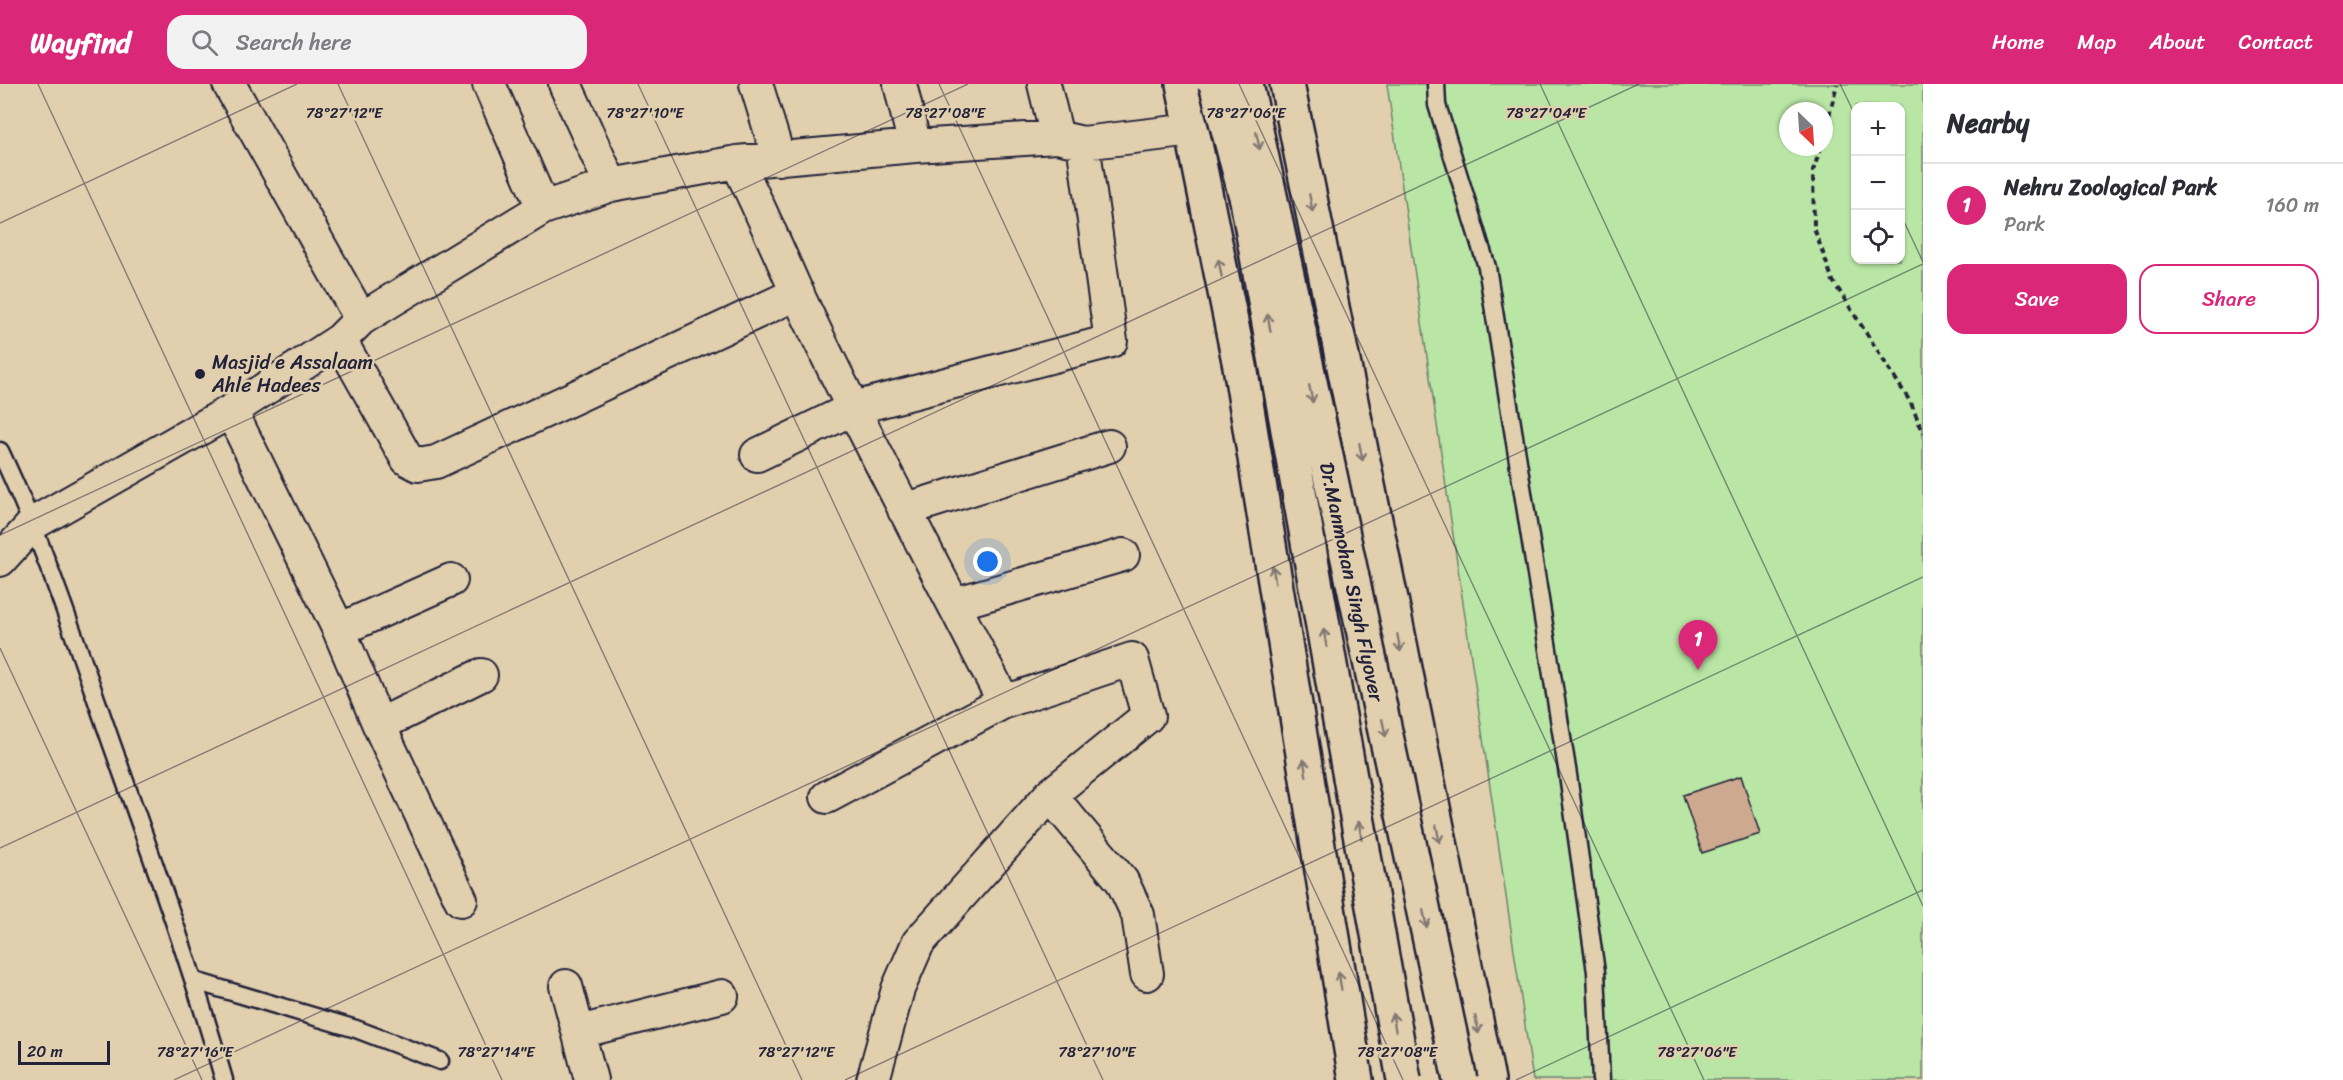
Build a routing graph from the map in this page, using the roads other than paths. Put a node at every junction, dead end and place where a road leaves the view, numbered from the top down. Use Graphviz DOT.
graph roads {
  1 [pos="229,84"];
  2 [pos="489,84"];
  3 [pos="565,84"];
  4 [pos="756,84"];
  5 [pos="900,84"];
  6 [pos="1044,84"];
  7 [pos="1183,84"];
  8 [pos="1216,84"];
  9 [pos="1246,84"];
  10 [pos="1287,84"];
  11 [pos="1436,84"];
  12 [pos="1192,130"];
  13 [pos="1070,140"];
  14 [pos="915,146"];
  15 [pos="779,159"];
  16 [pos="737,162"];
  17 [pos="611,185"];
  18 [pos="543,208"];
  19 [pos="798,293"];
  20 [pos="351,330"];
  21 [pos="1337,333"];
  22 [pos="1240,366"];
  23 [pos="854,408"];
  24 [pos="231,411"];
  25 [pos="1109,446"];
  26 [pos="0,450"];
  27 [pos="757,455"];
  28 [pos="904,510"];
  29 [pos="34,523"];
  30 [pos="1123,555"];
  31 [pos="0,560"];
  32 [pos="451,580"];
  33 [pos="954,604"];
  34 [pos="339,630"];
  35 [pos="482,675"];
  36 [pos="1004,702"];
  37 [pos="379,725"];
  38 [pos="1050,795"];
  39 [pos="827,797"];
  40 [pos="461,900"];
  41 [pos="1148,974"];
  42 [pos="195,981"];
  43 [pos="566,986"];
  44 [pos="722,996"];
  45 [pos="579,1032"];
  46 [pos="440,1061"];
  47 [pos="224,1080"];
  48 [pos="591,1080"];
  49 [pos="873,1080"];
  50 [pos="1356,1080"];
  51 [pos="1404,1080"];
  52 [pos="1460,1080"];
  53 [pos="1488,1080"];
  54 [pos="1601,1080"];
  1 -- 20 [label="street"];
  2 -- 18 [label="street"];
  3 -- 17 [label="street"];
  4 -- 15 [label="street"];
  5 -- 14 [label="street"];
  6 -- 13 [label="street"];
  7 -- 12 [label="main road"];
  51 -- 8 [label="main road, Dr.Manmohan Singh Flyover, one-way, bridge"];
  9 -- 52 [label="main road, Dr.Manmohan Singh Flyover, one-way, bridge"];
  10 -- 21 [label="main road, one-way"];
  11 -- 54 [label="lane"];
  12 -- 13 [label="street"];
  22 -- 12 [label="main road, one-way"];
  13 -- 14 [label="street"];
  13 -- 23 [label="street"];
  14 -- 15 [label="street"];
  15 -- 16 [label="street"];
  16 -- 17 [label="street"];
  16 -- 19 [label="street"];
  17 -- 18 [label="street"];
  18 -- 20 [label="street"];
  19 -- 20 [label="street"];
  19 -- 23 [label="street"];
  20 -- 24 [label="street"];
  21 -- 22 [label="main road"];
  21 -- 53 [label="main road, one-way"];
  50 -- 22 [label="main road, one-way"];
  23 -- 27 [label="street"];
  23 -- 28 [label="street"];
  24 -- 29 [label="street"];
  24 -- 34 [label="street"];
  25 -- 28 [label="street"];
  26 -- 29 [label="lane"];
  28 -- 33 [label="street"];
  29 -- 31 [label="street"];
  29 -- 42 [label="lane"];
  30 -- 33 [label="street"];
  32 -- 34 [label="street"];
  33 -- 36 [label="street"];
  34 -- 37 [label="street"];
  35 -- 37 [label="street"];
  36 -- 38 [label="street"];
  36 -- 39 [label="street"];
  37 -- 40 [label="street"];
  38 -- 41 [label="street"];
  38 -- 49 [label="street"];
  42 -- 46 [label="lane"];
  42 -- 47 [label="lane"];
  43 -- 45 [label="street"];
  44 -- 45 [label="street"];
  45 -- 48 [label="street"];
}
